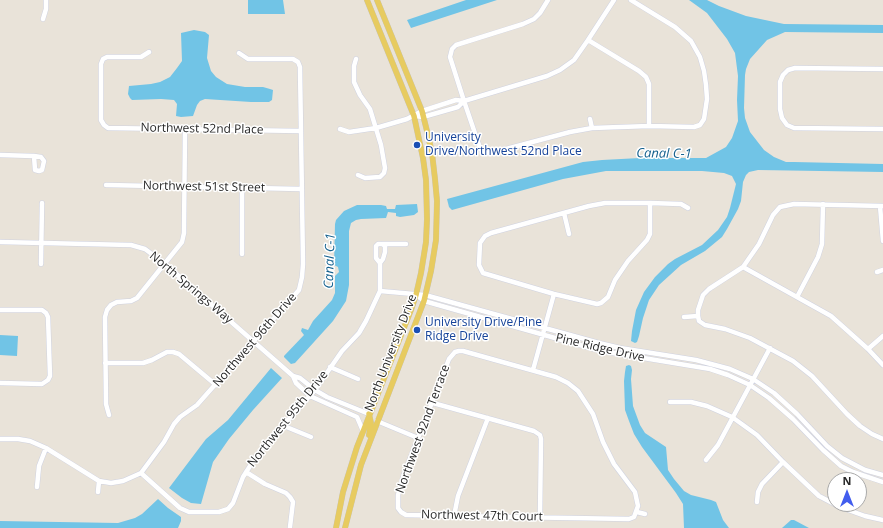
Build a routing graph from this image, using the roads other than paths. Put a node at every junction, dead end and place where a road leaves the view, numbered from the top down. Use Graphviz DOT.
graph roads {
  1 [pos="46,0"];
  2 [pos="367,0"];
  3 [pos="371,0"];
  4 [pos="377,0"];
  5 [pos="548,0"];
  6 [pos="614,0"];
  7 [pos="631,0"];
  8 [pos="379,8"];
  9 [pos="43,18"];
  10 [pos="588,40"];
  11 [pos="150,52"];
  12 [pos="239,53"];
  13 [pos="356,59"];
  14 [pos="883,69"];
  15 [pos="464,101"];
  16 [pos="444,104"];
  17 [pos="446,110"];
  18 [pos="422,114"];
  19 [pos="414,116"];
  20 [pos="590,119"];
  21 [pos="649,126"];
  22 [pos="376,128"];
  23 [pos="592,128"];
  24 [pos="185,129"];
  25 [pos="340,129"];
  26 [pos="883,129"];
  27 [pos="301,131"];
  28 [pos="0,155"];
  29 [pos="34,156"];
  30 [pos="358,175"];
  31 [pos="106,185"];
  32 [pos="184,186"];
  33 [pos="242,188"];
  34 [pos="302,189"];
  35 [pos="42,203"];
  36 [pos="650,203"];
  37 [pos="823,204"];
  38 [pos="882,206"];
  39 [pos="688,208"];
  40 [pos="564,213"];
  41 [pos="569,234"];
  42 [pos="883,241"];
  43 [pos="0,242"];
  44 [pos="41,242"];
  45 [pos="382,244"];
  46 [pos="406,244"];
  47 [pos="242,254"];
  48 [pos="380,263"];
  49 [pos="41,264"];
  50 [pos="165,264"];
  51 [pos="743,267"];
  52 [pos="883,270"];
  53 [pos="877,272"];
  54 [pos="380,291"];
  55 [pos="554,294"];
  56 [pos="416,295"];
  57 [pos="426,295"];
  58 [pos="796,297"];
  59 [pos="424,301"];
  60 [pos="0,310"];
  61 [pos="698,316"];
  62 [pos="684,317"];
  63 [pos="545,329"];
  64 [pos="543,335"];
  65 [pos="883,336"];
  66 [pos="254,342"];
  67 [pos="770,348"];
  68 [pos="868,349"];
  69 [pos="105,363"];
  70 [pos="883,365"];
  71 [pos="330,367"];
  72 [pos="533,370"];
  73 [pos="293,376"];
  74 [pos="358,379"];
  75 [pos="753,379"];
  76 [pos="0,383"];
  77 [pos="216,385"];
  78 [pos="750,385"];
  79 [pos="315,390"];
  80 [pos="378,392"];
  81 [pos="310,396"];
  82 [pos="670,402"];
  83 [pos="433,403"];
  84 [pos="369,414"];
  85 [pos="108,415"];
  86 [pos="732,417"];
  87 [pos="488,418"];
  88 [pos="377,421"];
  89 [pos="284,426"];
  90 [pos="363,431"];
  91 [pos="311,437"];
  92 [pos="418,438"];
  93 [pos="883,438"];
  94 [pos="0,439"];
  95 [pos="370,439"];
  96 [pos="46,448"];
  97 [pos="706,460"];
  98 [pos="783,462"];
  99 [pos="246,472"];
  100 [pos="141,473"];
  101 [pos="883,476"];
  102 [pos="99,481"];
  103 [pos="883,482"];
  104 [pos="37,487"];
  105 [pos="98,492"];
  106 [pos="757,502"];
  107 [pos="398,508"];
  108 [pos="637,512"];
  109 [pos="645,514"];
  110 [pos="454,516"];
  111 [pos="540,517"];
  112 [pos="883,520"];
  113 [pos="290,527"];
  114 [pos="336,528"];
  115 [pos="345,528"];
  1 -- 9 [label="street"];
  2 -- 19 [label="main road, North University Drive"];
  3 -- 8 [label="main road"];
  4 -- 8 [label="main road, North University Drive"];
  5 -- 15 [label="street"];
  6 -- 10 [label="street"];
  7 -- 21 [label="street"];
  8 -- 18 [label="main road, North University Drive"];
  10 -- 15 [label="street"];
  10 -- 21 [label="street"];
  11 -- 24 [label="street, Northwest 52nd Place"];
  12 -- 27 [label="street, Northwest 96th Drive"];
  13 -- 22 [label="street"];
  14 -- 26 [label="street"];
  15 -- 16 [label="street"];
  15 -- 17 [label="street"];
  15 -- 23 [label="street"];
  16 -- 17 [label="street"];
  16 -- 18 [label="street"];
  17 -- 18 [label="street"];
  18 -- 19 [label="street"];
  18 -- 57 [label="main road, North University Drive"];
  19 -- 22 [label="street"];
  19 -- 56 [label="main road, North University Drive"];
  20 -- 23 [label="street"];
  21 -- 23 [label="street"];
  22 -- 25 [label="street"];
  22 -- 30 [label="street"];
  24 -- 27 [label="street, Northwest 52nd Place"];
  24 -- 32 [label="street"];
  27 -- 34 [label="street, Northwest 96th Drive"];
  28 -- 29 [label="street"];
  31 -- 32 [label="street, Northwest 51st Street"];
  32 -- 33 [label="street, Northwest 51st Street"];
  32 -- 50 [label="street"];
  33 -- 34 [label="street, Northwest 51st Street"];
  33 -- 47 [label="street"];
  34 -- 66 [label="street, Northwest 96th Drive"];
  35 -- 44 [label="street"];
  36 -- 39 [label="street"];
  36 -- 40 [label="street"];
  36 -- 55 [label="street"];
  37 -- 38 [label="street"];
  37 -- 51 [label="street"];
  37 -- 58 [label="street"];
  38 -- 42 [label="street"];
  40 -- 41 [label="street"];
  40 -- 55 [label="street"];
  43 -- 44 [label="street, North Springs Way"];
  44 -- 49 [label="street"];
  44 -- 50 [label="street, North Springs Way"];
  45 -- 46 [label="street"];
  45 -- 48 [label="street, Northwest 95th Drive"];
  45 -- 48 [label="street, Northwest 95th Drive"];
  48 -- 54 [label="street, Northwest 95th Drive"];
  50 -- 66 [label="street, North Springs Way"];
  50 -- 69 [label="street"];
  51 -- 58 [label="street"];
  51 -- 61 [label="street"];
  52 -- 53 [label="street"];
  54 -- 56 [label="street"];
  54 -- 71 [label="street, Northwest 95th Drive"];
  55 -- 63 [label="street"];
  56 -- 57 [label="street, Pine Ridge Drive"];
  56 -- 59 [label="street, Pine Ridge Drive"];
  56 -- 80 [label="main road, North University Drive"];
  57 -- 59 [label="main road, North University Drive"];
  57 -- 63 [label="street, Pine Ridge Drive"];
  58 -- 68 [label="street"];
  59 -- 64 [label="street, Pine Ridge Drive"];
  59 -- 88 [label="main road, North University Drive"];
  60 -- 76 [label="street"];
  61 -- 62 [label="street"];
  61 -- 67 [label="street"];
  63 -- 64 [label="street"];
  63 -- 75 [label="street, Pine Ridge Drive"];
  64 -- 72 [label="street"];
  64 -- 78 [label="street, Pine Ridge Drive"];
  65 -- 68 [label="street"];
  66 -- 73 [label="street, North Springs Way"];
  66 -- 77 [label="street, Northwest 96th Drive"];
  67 -- 75 [label="street"];
  67 -- 93 [label="street"];
  68 -- 70 [label="street"];
  69 -- 77 [label="street"];
  69 -- 85 [label="street"];
  71 -- 74 [label="street, Northwest 95th Drive"];
  71 -- 79 [label="street, Northwest 95th Drive"];
  72 -- 83 [label="street, Northwest 92nd Terrace"];
  72 -- 108 [label="street"];
  73 -- 79 [label="street, North Springs Way"];
  73 -- 81 [label="street, North Springs Way"];
  75 -- 78 [label="street"];
  75 -- 101 [label="street, Pine Ridge Drive"];
  77 -- 100 [label="street, Northwest 96th Drive"];
  78 -- 86 [label="street"];
  78 -- 103 [label="street, Pine Ridge Drive"];
  79 -- 81 [label="street, Northwest 95th Drive"];
  79 -- 84 [label="street, North Springs Way"];
  80 -- 84 [label="main road, North University Drive"];
  80 -- 88 [label="main road"];
  81 -- 89 [label="street, Northwest 95th Drive"];
  81 -- 90 [label="street, North Springs Way"];
  82 -- 86 [label="street"];
  83 -- 87 [label="street"];
  83 -- 92 [label="street, Northwest 92nd Terrace"];
  84 -- 90 [label="main road, North University Drive"];
  84 -- 95 [label="main road"];
  86 -- 97 [label="street"];
  86 -- 98 [label="street"];
  87 -- 110 [label="street"];
  87 -- 111 [label="street"];
  88 -- 92 [label="street"];
  88 -- 95 [label="main road, North University Drive"];
  89 -- 91 [label="street"];
  89 -- 99 [label="street, Northwest 95th Drive"];
  90 -- 114 [label="main road, North University Drive"];
  92 -- 107 [label="street, Northwest 92nd Terrace"];
  94 -- 96 [label="street"];
  95 -- 115 [label="main road, North University Drive"];
  96 -- 102 [label="street"];
  96 -- 104 [label="street"];
  98 -- 106 [label="street"];
  98 -- 112 [label="street"];
  99 -- 100 [label="street, Northwest 95th Drive"];
  99 -- 113 [label="street"];
  100 -- 102 [label="street"];
  102 -- 105 [label="street"];
  107 -- 110 [label="street, Northwest 47th Court"];
  108 -- 109 [label="street"];
  108 -- 111 [label="street, Northwest 47th Court"];
  110 -- 111 [label="street, Northwest 47th Court"];
}
